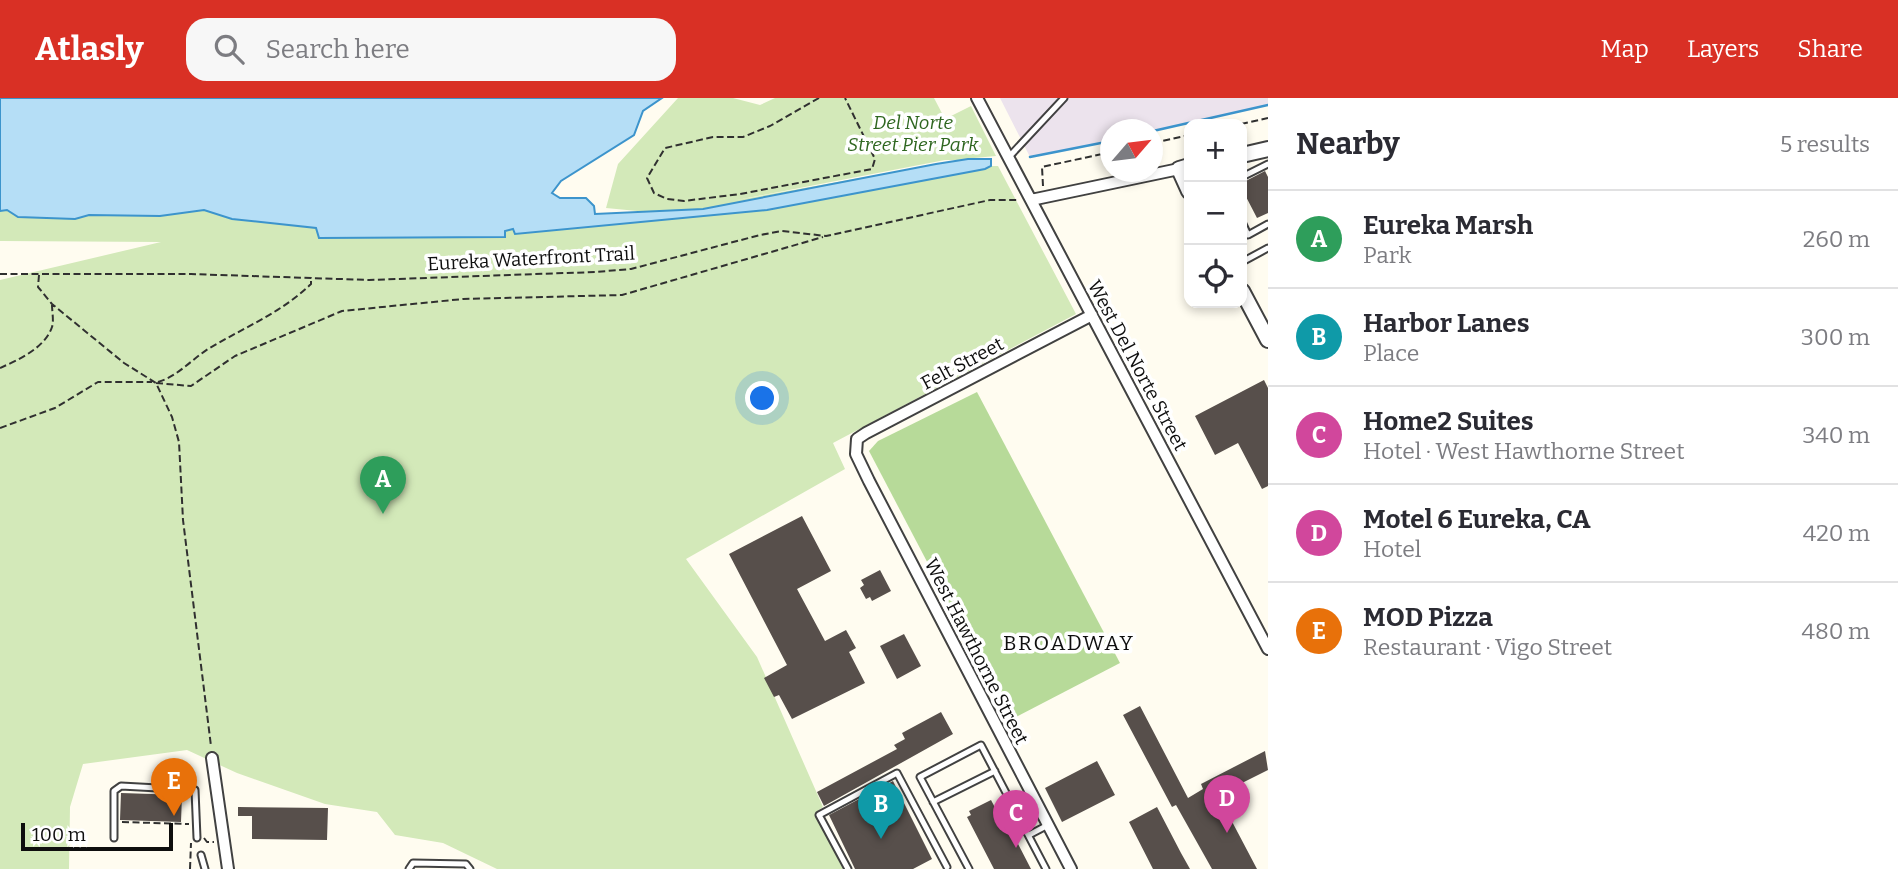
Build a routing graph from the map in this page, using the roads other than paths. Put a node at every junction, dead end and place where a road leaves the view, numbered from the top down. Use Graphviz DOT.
graph roads {
  1 [pos="977,98"];
  2 [pos="1064,98"];
  3 [pos="1268,149"];
  4 [pos="1247,154"];
  5 [pos="1008,158"];
  6 [pos="1268,164"];
  7 [pos="1184,168"];
  8 [pos="1247,174"];
  9 [pos="1029,198"];
  10 [pos="1268,224"];
  11 [pos="1247,233"];
  12 [pos="1268,248"];
  13 [pos="1247,259"];
  14 [pos="1247,300"];
  15 [pos="1091,315"];
  16 [pos="1268,340"];
  17 [pos="855,449"];
  18 [pos="1268,649"];
  19 [pos="212,758"];
  20 [pos="995,771"];
  21 [pos="933,802"];
  22 [pos="1048,825"];
  23 [pos="1029,835"];
  24 [pos="114,838"];
  25 [pos="194,838"];
  26 [pos="201,855"];
  27 [pos="947,867"];
  28 [pos="205,869"];
  29 [pos="228,869"];
  30 [pos="409,869"];
  31 [pos="470,869"];
  32 [pos="848,869"];
  33 [pos="969,869"];
  34 [pos="1046,869"];
  35 [pos="1071,869"];
  1 -- 5 [label="street, West Del Norte Street"];
  2 -- 5 [label="lane"];
  3 -- 4 [label="street"];
  5 -- 9 [label="street, West Del Norte Street"];
  6 -- 8 [label="lane"];
  7 -- 9 [label="street"];
  9 -- 15 [label="street, West Del Norte Street"];
  10 -- 11 [label="lane"];
  12 -- 13 [label="lane"];
  14 -- 16 [label="street"];
  15 -- 17 [label="street, Felt Street"];
  15 -- 18 [label="street, West Del Norte Street"];
  17 -- 22 [label="street, West Hawthorne Street"];
  19 -- 29 [label="street"];
  20 -- 21 [label="lane"];
  20 -- 21 [label="lane"];
  20 -- 23 [label="lane"];
  21 -- 33 [label="lane"];
  22 -- 23 [label="lane"];
  22 -- 35 [label="street, West Hawthorne Street"];
  23 -- 34 [label="lane"];
  24 -- 25 [label="lane"];
  26 -- 28 [label="lane"];
  27 -- 32 [label="lane"];
  30 -- 31 [label="lane"];
}
